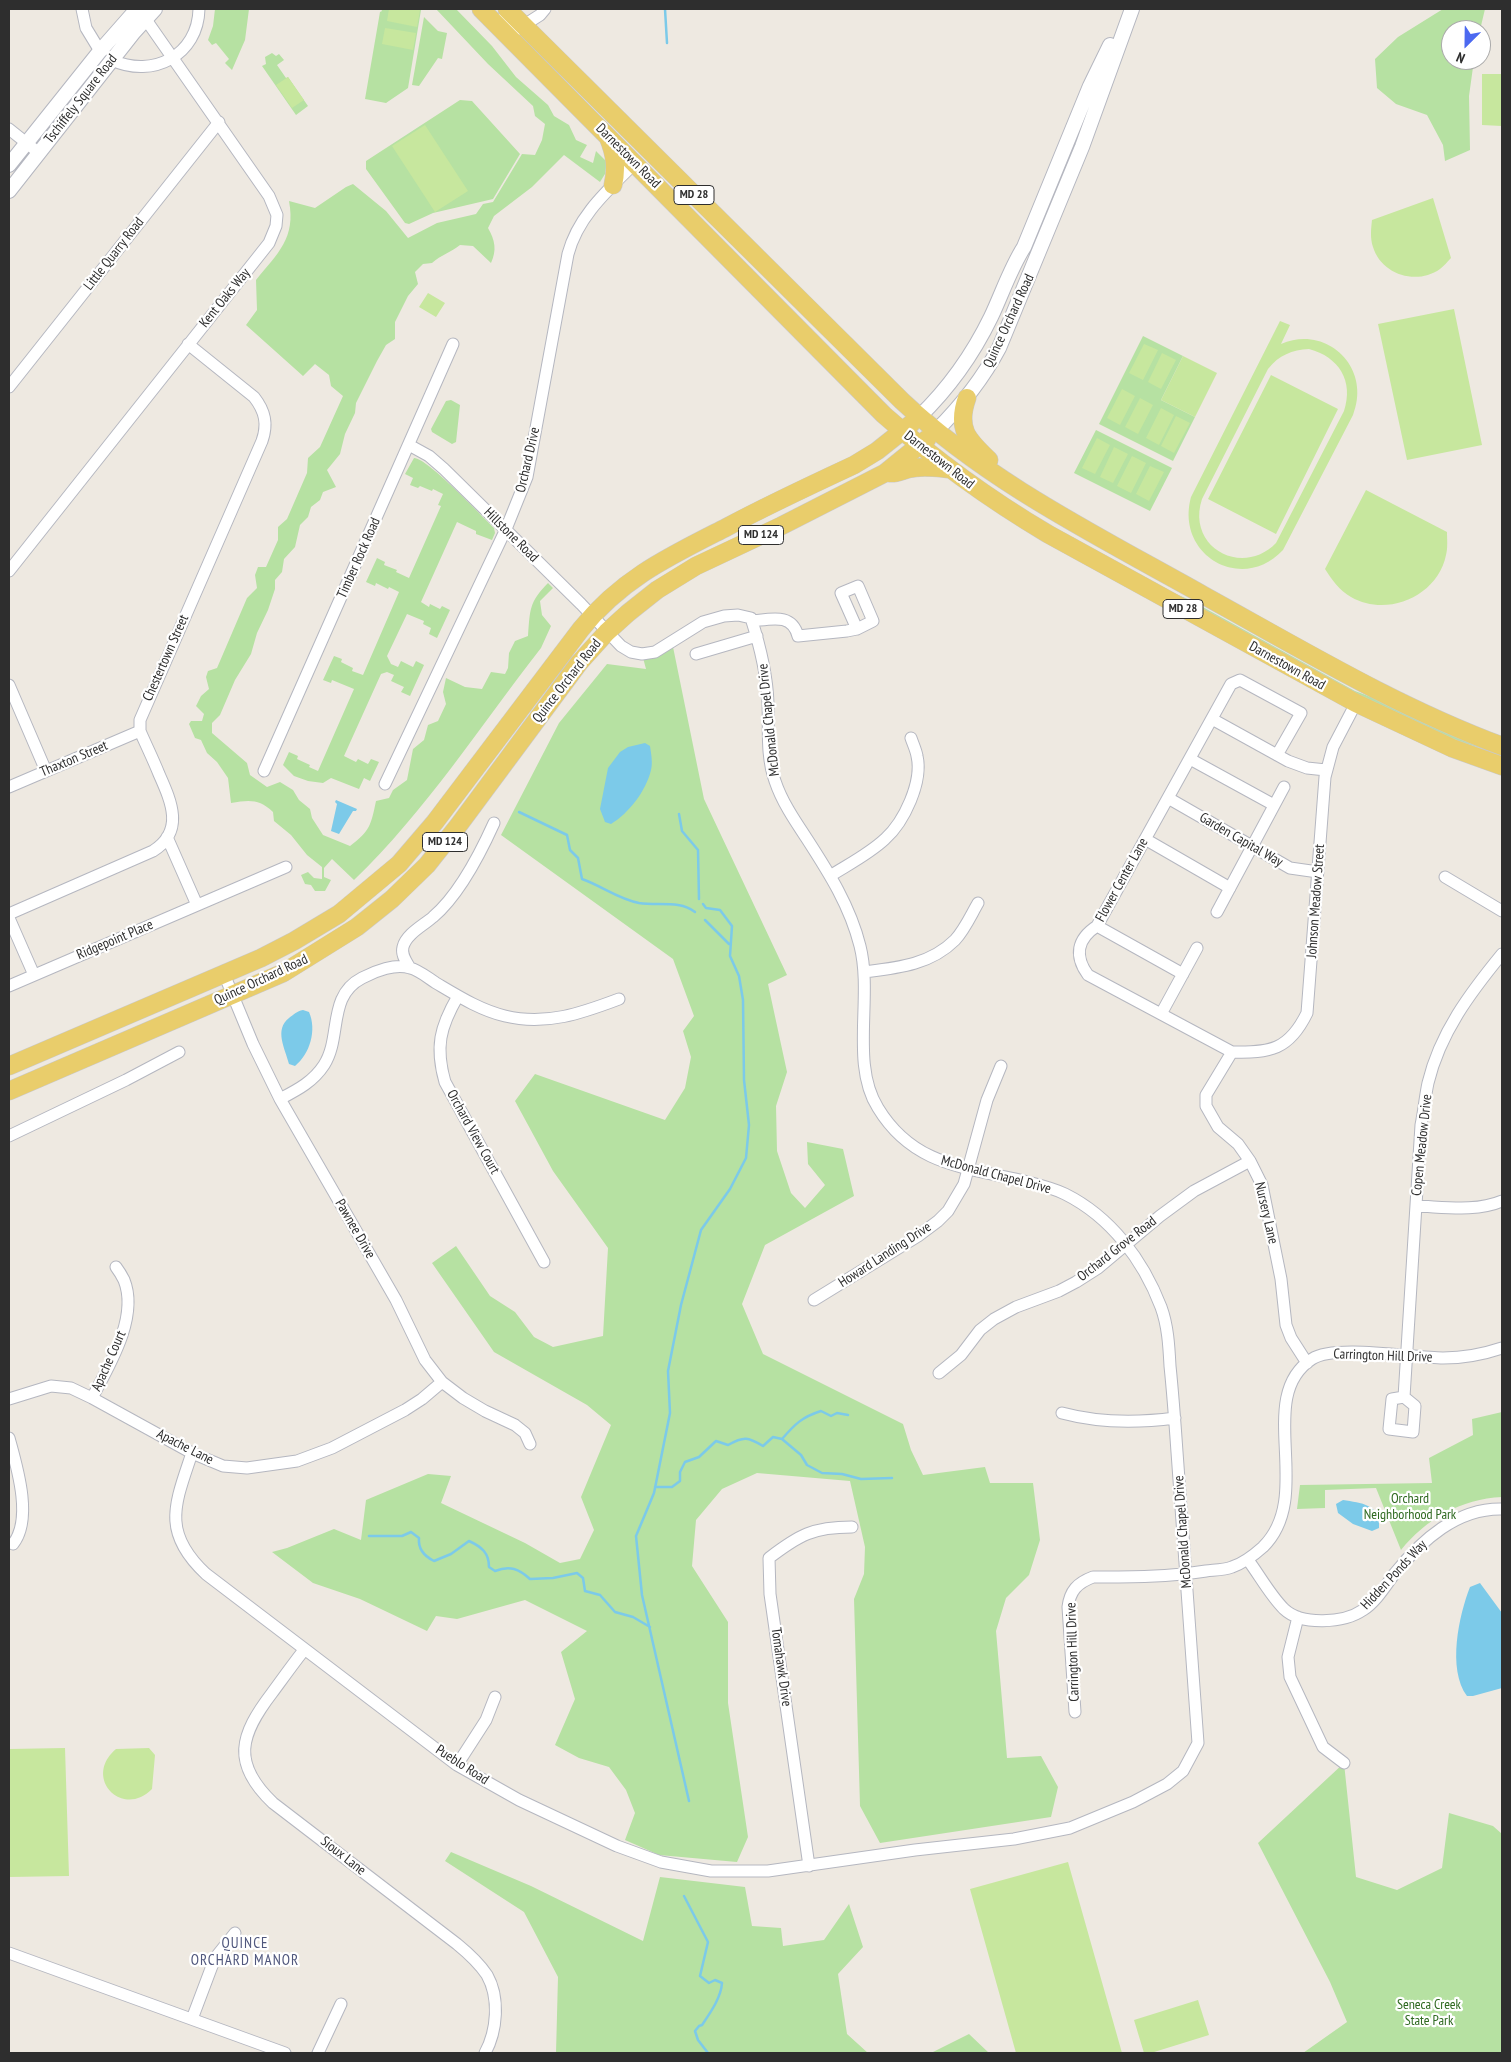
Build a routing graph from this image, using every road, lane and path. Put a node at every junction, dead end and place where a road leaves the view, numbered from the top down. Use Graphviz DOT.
graph roads {
  1 [pos="82,9"];
  2 [pos="198,9"];
  3 [pos="482,9"];
  4 [pos="507,9"];
  5 [pos="545,9"];
  6 [pos="1128,9"];
  7 [pos="1132,9"];
  8 [pos="144,11"];
  9 [pos="524,26"];
  10 [pos="100,51"];
  11 [pos="173,57"];
  12 [pos="112,60"];
  13 [pos="568,69"];
  14 [pos="219,122"];
  15 [pos="9,129"];
  16 [pos="607,135"];
  17 [pos="26,143"];
  18 [pos="39,153"];
  19 [pos="635,163"];
  20 [pos="9,165"];
  21 [pos="613,185"];
  22 [pos="9,191"];
  23 [pos="728,229"];
  24 [pos="188,344"];
  25 [pos="453,344"];
  26 [pos="9,386"];
  27 [pos="967,398"];
  28 [pos="919,417"];
  29 [pos="936,431"];
  30 [pos="902,432"];
  31 [pos="409,445"];
  32 [pos="919,446"];
  33 [pos="949,469"];
  34 [pos="885,473"];
  35 [pos="1001,479"];
  36 [pos="760,510"];
  37 [pos="506,529"];
  38 [pos="744,543"];
  39 [pos="9,571"];
  40 [pos="592,616"];
  41 [pos="752,621"];
  42 [pos="857,629"];
  43 [pos="607,632"];
  44 [pos="757,636"];
  45 [pos="696,654"];
  46 [pos="9,685"];
  47 [pos="1356,703"];
  48 [pos="1212,719"];
  49 [pos="140,731"];
  50 [pos="911,738"];
  51 [pos="1502,746"];
  52 [pos="1277,755"];
  53 [pos="1190,759"];
  54 [pos="1502,766"];
  55 [pos="1326,770"];
  56 [pos="46,771"];
  57 [pos="264,771"];
  58 [pos="385,784"];
  59 [pos="1284,786"];
  60 [pos="9,787"];
  61 [pos="1168,798"];
  62 [pos="1274,805"];
  63 [pos="494,823"];
  64 [pos="167,837"];
  65 [pos="1145,839"];
  66 [pos="1252,846"];
  67 [pos="286,867"];
  68 [pos="1318,872"];
  69 [pos="830,876"];
  70 [pos="1445,877"];
  71 [pos="1230,888"];
  72 [pos="978,903"];
  73 [pos="197,905"];
  74 [pos="1502,911"];
  75 [pos="1217,912"];
  76 [pos="9,916"];
  77 [pos="1097,926"];
  78 [pos="1197,948"];
  79 [pos="1502,954"];
  80 [pos="410,968"];
  81 [pos="864,972"];
  82 [pos="224,974"];
  83 [pos="1183,974"];
  84 [pos="34,975"];
  85 [pos="9,986"];
  86 [pos="231,994"];
  87 [pos="458,996"];
  88 [pos="619,999"];
  89 [pos="1161,1014"];
  90 [pos="179,1052"];
  91 [pos="1232,1052"];
  92 [pos="9,1066"];
  93 [pos="1001,1066"];
  94 [pos="9,1091"];
  95 [pos="280,1099"];
  96 [pos="9,1136"];
  97 [pos="1250,1161"];
  98 [pos="969,1169"];
  99 [pos="1502,1201"];
  100 [pos="1416,1206"];
  101 [pos="1126,1244"];
  102 [pos="544,1262"];
  103 [pos="116,1267"];
  104 [pos="814,1300"];
  105 [pos="1502,1348"];
  106 [pos="1407,1356"];
  107 [pos="1307,1363"];
  108 [pos="940,1373"];
  109 [pos="442,1382"];
  110 [pos="1404,1397"];
  111 [pos="92,1398"];
  112 [pos="9,1399"];
  113 [pos="1062,1414"];
  114 [pos="1175,1418"];
  115 [pos="9,1438"];
  116 [pos="530,1444"];
  117 [pos="192,1453"];
  118 [pos="1502,1509"];
  119 [pos="852,1528"];
  120 [pos="14,1544"];
  121 [pos="1248,1560"];
  122 [pos="1186,1574"];
  123 [pos="1298,1617"];
  124 [pos="304,1650"];
  125 [pos="495,1697"];
  126 [pos="1075,1712"];
  127 [pos="1344,1763"];
  128 [pos="457,1765"];
  129 [pos="892,1854"];
  130 [pos="809,1866"];
  131 [pos="235,1933"];
  132 [pos="9,1953"];
  133 [pos="341,2004"];
  134 [pos="192,2020"];
  135 [pos="285,2053"];
  136 [pos="318,2053"];
  137 [pos="485,2053"];
  1 -- 10 [label="street"];
  2 -- 11 [label="street"];
  3 -- 9 [label="street"];
  3 -- 16 [label="main road, Darnestown Road / MD 28"];
  4 -- 9 [label="main road, Darnestown Road / MD 28"];
  5 -- 9 [label="street"];
  6 -- 28 [label="street, Quince Orchard Road"];
  7 -- 27 [label="street, Quince Orchard Road"];
  8 -- 10 [label="street, Tschiffely Square Road"];
  8 -- 11 [label="street, Kent Oaks Way"];
  8 -- 12 [label="street, Tschiffely Square Road"];
  9 -- 13 [label="main road, Darnestown Road / MD 28"];
  10 -- 17 [label="street, Tschiffely Square Road"];
  11 -- 12 [label="street"];
  11 -- 14 [label="street, Kent Oaks Way"];
  12 -- 18 [label="street, Tschiffely Square Road"];
  13 -- 19 [label="main road"];
  13 -- 23 [label="main road, Darnestown Road / MD 28"];
  14 -- 24 [label="street, Kent Oaks Way"];
  14 -- 26 [label="street, Little Quarry Road"];
  15 -- 17 [label="street"];
  16 -- 19 [label="main road, Darnestown Road / MD 28"];
  16 -- 21 [label="main road"];
  17 -- 18 [label="street"];
  17 -- 20 [label="street, Tschiffely Square Road"];
  18 -- 22 [label="street, Tschiffely Square Road"];
  19 -- 21 [label="street, Orchard Drive"];
  19 -- 23 [label="main road"];
  19 -- 30 [label="main road, Darnestown Road / MD 28"];
  21 -- 37 [label="street, Orchard Drive"];
  23 -- 28 [label="main road, Darnestown Road / MD 28"];
  24 -- 39 [label="street, Kent Oaks Way"];
  24 -- 49 [label="street, Chestertown Street"];
  25 -- 31 [label="street, Timber Rock Road"];
  27 -- 29 [label="street, Quince Orchard Road"];
  27 -- 35 [label="main road"];
  28 -- 29 [label="main road, Darnestown Road / MD 28"];
  28 -- 30 [label="main road, Quince Orchard Road / MD 124"];
  29 -- 32 [label="main road, Quince Orchard Road / MD 124"];
  29 -- 35 [label="main road, Darnestown Road / MD 28"];
  30 -- 32 [label="main road, Darnestown Road / MD 28"];
  30 -- 36 [label="main road, Quince Orchard Road / MD 124"];
  31 -- 37 [label="street, Hillstone Road"];
  31 -- 57 [label="street, Timber Rock Road"];
  32 -- 33 [label="main road, Darnestown Road / MD 28"];
  32 -- 34 [label="main road, Quince Orchard Road / MD 124"];
  33 -- 34 [label="main road"];
  33 -- 47 [label="main road, Darnestown Road / MD 28"];
  34 -- 38 [label="main road, Quince Orchard Road / MD 124"];
  35 -- 51 [label="main road, Darnestown Road / MD 28"];
  36 -- 38 [label="main road"];
  36 -- 40 [label="main road, Quince Orchard Road / MD 124"];
  37 -- 40 [label="street, Hillstone Road"];
  37 -- 58 [label="street, Orchard Drive"];
  38 -- 43 [label="main road, Quince Orchard Road / MD 124"];
  40 -- 43 [label="street, Hillstone Road"];
  40 -- 82 [label="main road, Quince Orchard Road / MD 124"];
  41 -- 42 [label="street"];
  41 -- 43 [label="street"];
  41 -- 44 [label="street, McDonald Chapel Drive"];
  43 -- 86 [label="main road, Quince Orchard Road / MD 124"];
  44 -- 45 [label="street"];
  44 -- 69 [label="street, McDonald Chapel Drive"];
  46 -- 56 [label="street"];
  47 -- 54 [label="main road, Darnestown Road / MD 28"];
  47 -- 55 [label="street, Johnson Meadow Street"];
  48 -- 52 [label="street"];
  48 -- 52 [label="street"];
  48 -- 53 [label="street, Flower Center Lane"];
  49 -- 56 [label="street, Thaxton Street"];
  49 -- 64 [label="street"];
  50 -- 69 [label="street"];
  52 -- 55 [label="street"];
  53 -- 61 [label="street, Flower Center Lane"];
  53 -- 62 [label="street"];
  55 -- 68 [label="street, Johnson Meadow Street"];
  56 -- 60 [label="street, Thaxton Street"];
  59 -- 62 [label="street"];
  61 -- 65 [label="street, Flower Center Lane"];
  61 -- 66 [label="street, Garden Capital Way"];
  62 -- 66 [label="street"];
  63 -- 80 [label="street"];
  64 -- 73 [label="street"];
  64 -- 76 [label="street"];
  65 -- 71 [label="street"];
  65 -- 77 [label="street, Flower Center Lane"];
  66 -- 68 [label="street, Garden Capital Way"];
  66 -- 71 [label="street"];
  67 -- 73 [label="street, Ridgepoint Place"];
  68 -- 91 [label="street, Johnson Meadow Street"];
  69 -- 81 [label="street, McDonald Chapel Drive"];
  70 -- 74 [label="street"];
  71 -- 75 [label="street"];
  72 -- 81 [label="street"];
  73 -- 84 [label="street, Ridgepoint Place"];
  76 -- 84 [label="street"];
  77 -- 83 [label="street"];
  77 -- 89 [label="street, Flower Center Lane"];
  78 -- 83 [label="street"];
  79 -- 100 [label="street, Copen Meadow Drive"];
  80 -- 87 [label="street"];
  80 -- 95 [label="street"];
  81 -- 98 [label="street, McDonald Chapel Drive"];
  82 -- 86 [label="street, Pawnee Drive"];
  82 -- 92 [label="main road, Quince Orchard Road / MD 124"];
  83 -- 89 [label="street"];
  84 -- 85 [label="street, Ridgepoint Place"];
  86 -- 94 [label="main road, Quince Orchard Road / MD 124"];
  86 -- 95 [label="street, Pawnee Drive"];
  87 -- 88 [label="street"];
  87 -- 102 [label="street, Orchard View Court"];
  89 -- 91 [label="street, Flower Center Lane"];
  90 -- 96 [label="street"];
  91 -- 97 [label="street, Nursery Lane"];
  93 -- 98 [label="street, Howard Landing Drive"];
  95 -- 109 [label="street, Pawnee Drive"];
  97 -- 101 [label="street, Orchard Grove Road"];
  97 -- 107 [label="street, Nursery Lane"];
  98 -- 101 [label="street, McDonald Chapel Drive"];
  98 -- 104 [label="street, Howard Landing Drive"];
  99 -- 100 [label="street"];
  100 -- 106 [label="street, Copen Meadow Drive"];
  101 -- 108 [label="street, Orchard Grove Road"];
  101 -- 114 [label="street, McDonald Chapel Drive"];
  103 -- 111 [label="street, Apache Court"];
  105 -- 106 [label="street, Carrington Hill Drive"];
  106 -- 107 [label="street, Carrington Hill Drive"];
  106 -- 110 [label="street, Copen Meadow Drive"];
  107 -- 121 [label="street, Carrington Hill Drive"];
  109 -- 116 [label="street, Pawnee Drive"];
  109 -- 117 [label="street, Apache Lane"];
  111 -- 112 [label="street, Apache Lane"];
  111 -- 117 [label="street, Apache Lane"];
  113 -- 114 [label="street"];
  114 -- 122 [label="street, McDonald Chapel Drive"];
  115 -- 120 [label="street"];
  117 -- 124 [label="street, Pueblo Road"];
  118 -- 123 [label="street, Hidden Ponds Way"];
  119 -- 130 [label="street, Tomahawk Drive"];
  121 -- 122 [label="street, Carrington Hill Drive"];
  121 -- 123 [label="street, Hidden Ponds Way"];
  122 -- 126 [label="street, Carrington Hill Drive"];
  122 -- 129 [label="street, McDonald Chapel Drive"];
  123 -- 127 [label="street"];
  124 -- 128 [label="street, Pueblo Road"];
  124 -- 137 [label="street, Sioux Lane"];
  125 -- 128 [label="street"];
  128 -- 130 [label="street, Pueblo Road"];
  129 -- 130 [label="street, Pueblo Road"];
  131 -- 134 [label="street"];
  132 -- 134 [label="street"];
  133 -- 136 [label="street"];
  134 -- 135 [label="street"];
}
